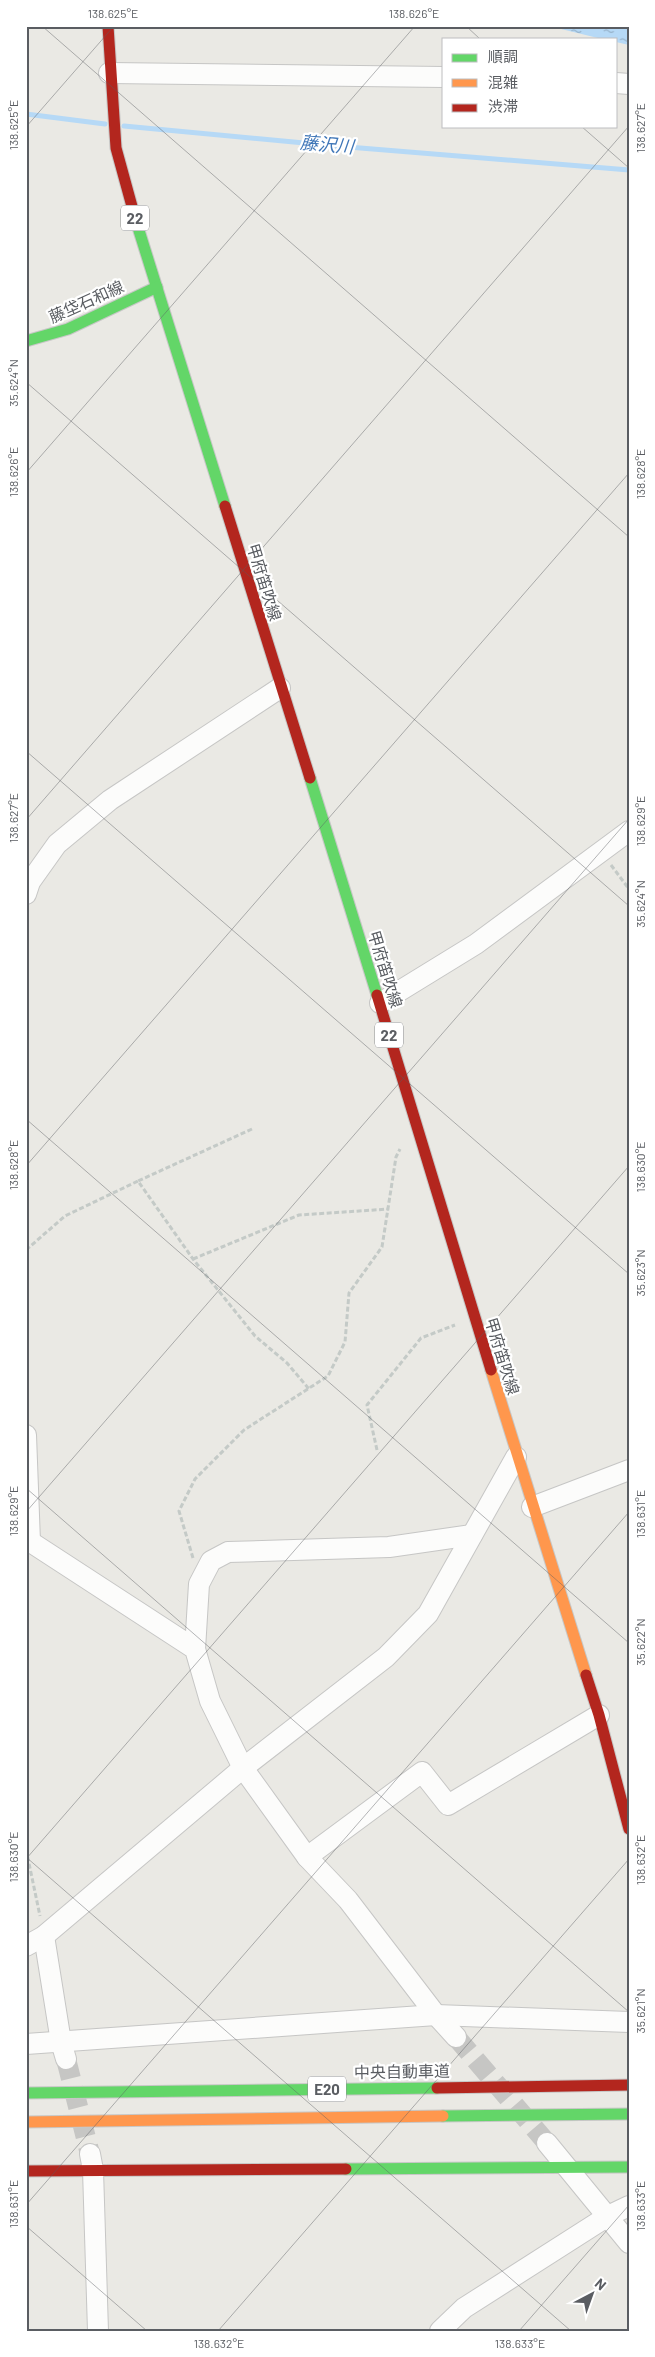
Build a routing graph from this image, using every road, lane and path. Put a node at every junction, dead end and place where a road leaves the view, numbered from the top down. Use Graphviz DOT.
graph roads {
  1 [pos="108,26"];
  2 [pos="110,76"];
  3 [pos="442,76"];
  4 [pos="157,287"];
  5 [pos="26,341"];
  6 [pos="280,688"];
  7 [pos="629,831"];
  8 [pos="602,852"];
  9 [pos="629,889"];
  10 [pos="26,894"];
  11 [pos="380,1003"];
  12 [pos="414,1119"];
  13 [pos="252,1129"];
  14 [pos="138,1181"];
  15 [pos="389,1210"];
  16 [pos="26,1250"];
  17 [pos="193,1259"];
  18 [pos="475,1318"];
  19 [pos="309,1389"];
  20 [pos="26,1435"];
  21 [pos="377,1450"];
  22 [pos="516,1457"];
  23 [pos="629,1470"];
  24 [pos="532,1507"];
  25 [pos="472,1535"];
  26 [pos="28,1540"];
  27 [pos="199,1584"];
  28 [pos="195,1649"];
  29 [pos="598,1715"];
  30 [pos="243,1768"];
  31 [pos="629,1781"];
  32 [pos="616,1784"];
  33 [pos="629,1829"];
  34 [pos="26,1850"];
  35 [pos="307,1857"];
  36 [pos="44,1936"];
  37 [pos="26,1946"];
  38 [pos="436,2015"];
  39 [pos="629,2022"];
  40 [pos="456,2037"];
  41 [pos="26,2044"];
  42 [pos="64,2050"];
  43 [pos="629,2085"];
  44 [pos="26,2093"];
  45 [pos="629,2114"];
  46 [pos="26,2122"];
  47 [pos="547,2143"];
  48 [pos="91,2162"];
  49 [pos="569,2167"];
  50 [pos="629,2168"];
  51 [pos="26,2171"];
  52 [pos="629,2206"];
  53 [pos="608,2216"];
  54 [pos="629,2243"];
  55 [pos="98,2331"];
  56 [pos="440,2331"];
  1 -- 2 [label="main road, 22"];
  2 -- 3 [label="street"];
  2 -- 4 [label="main road, 甲府笛吹線 / 22"];
  4 -- 5 [label="main road, 藤垈石和線"];
  4 -- 6 [label="main road, 甲府笛吹線 / 22"];
  6 -- 10 [label="street"];
  6 -- 11 [label="main road, 甲府笛吹線 / 22"];
  7 -- 8 [label="street"];
  8 -- 9 [label="path"];
  8 -- 11 [label="street"];
  11 -- 12 [label="main road, 甲府笛吹線 / 22"];
  12 -- 15 [label="path"];
  12 -- 18 [label="main road, 甲府笛吹線 / 22"];
  13 -- 14 [label="path"];
  14 -- 16 [label="path"];
  14 -- 17 [label="path"];
  15 -- 17 [label="path"];
  15 -- 19 [label="path"];
  17 -- 19 [label="path"];
  18 -- 21 [label="path"];
  18 -- 22 [label="main road, 甲府笛吹線 / 22"];
  19 -- 27 [label="path"];
  20 -- 26 [label="street"];
  22 -- 24 [label="main road, 甲府笛吹線 / 22"];
  22 -- 25 [label="street"];
  23 -- 24 [label="street"];
  24 -- 29 [label="main road, 甲府笛吹線 / 22"];
  25 -- 27 [label="street"];
  25 -- 30 [label="street"];
  26 -- 28 [label="street"];
  27 -- 28 [label="street"];
  28 -- 30 [label="street"];
  29 -- 32 [label="main road, 甲府笛吹線 / 22"];
  29 -- 35 [label="street"];
  30 -- 35 [label="street"];
  30 -- 36 [label="street"];
  31 -- 32 [label="main road"];
  32 -- 33 [label="main road, 甲府笛吹線 / 22"];
  34 -- 36 [label="path"];
  35 -- 38 [label="street"];
  36 -- 37 [label="street"];
  36 -- 42 [label="street"];
  38 -- 39 [label="street"];
  38 -- 40 [label="street"];
  38 -- 42 [label="street"];
  41 -- 42 [label="street"];
  43 -- 44 [label="main road, 中央自動車道 / E20"];
  45 -- 46 [label="main road, E20"];
  47 -- 49 [label="street"];
  48 -- 49 [label="main road"];
  48 -- 51 [label="main road"];
  48 -- 55 [label="street"];
  49 -- 50 [label="main road"];
  49 -- 53 [label="street"];
  52 -- 53 [label="street"];
  53 -- 54 [label="street"];
  53 -- 56 [label="street"];
}
